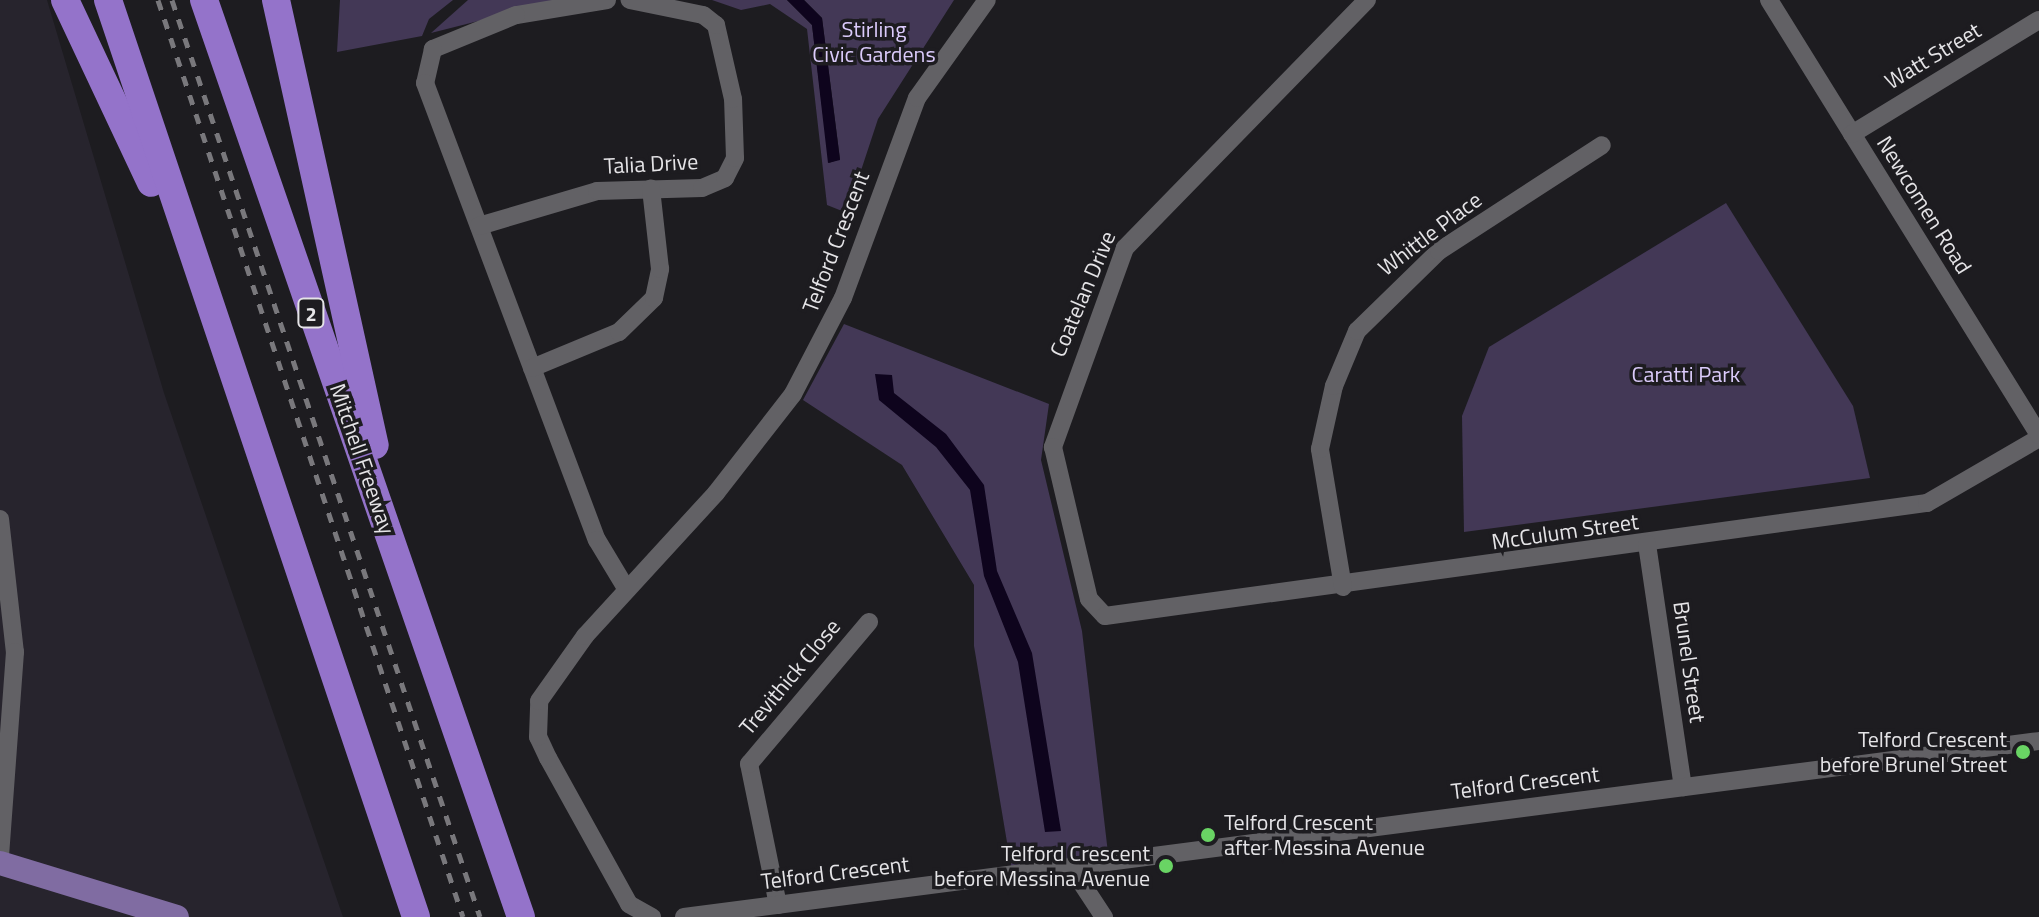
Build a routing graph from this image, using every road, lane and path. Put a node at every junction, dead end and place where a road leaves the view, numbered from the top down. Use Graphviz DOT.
graph roads {
  1 [pos="65,0"];
  2 [pos="108,0"];
  3 [pos="204,0"];
  4 [pos="276,0"];
  5 [pos="607,0"];
  6 [pos="630,0"];
  7 [pos="987,0"];
  8 [pos="1367,0"];
  9 [pos="1769,0"];
  10 [pos="2039,20"];
  11 [pos="1852,134"];
  12 [pos="1602,145"];
  13 [pos="651,189"];
  14 [pos="479,226"];
  15 [pos="198,273"];
  16 [pos="532,368"];
  17 [pos="2039,436"];
  18 [pos="0,519"];
  19 [pos="1647,544"];
  20 [pos="1343,587"];
  21 [pos="627,590"];
  22 [pos="1089,599"];
  23 [pos="869,622"];
  24 [pos="421,624"];
  25 [pos="2039,741"];
  26 [pos="1683,787"];
  27 [pos="0,861"];
  28 [pos="1071,867"];
  29 [pos="788,908"];
  30 [pos="177,917"];
  31 [pos="416,917"];
  32 [pos="521,917"];
  33 [pos="652,917"];
  34 [pos="684,917"];
  35 [pos="1104,917"];
  1 -- 15 [label="highway"];
  2 -- 15 [label="highway"];
  3 -- 24 [label="highway, Mitchell Freeway / 2"];
  4 -- 24 [label="highway"];
  5 -- 14 [label="street"];
  6 -- 13 [label="street, Talia Drive"];
  7 -- 21 [label="street, Telford Crescent"];
  8 -- 22 [label="street, Coatelan Drive"];
  9 -- 11 [label="street, Newcomen Road"];
  10 -- 11 [label="street, Watt Street"];
  11 -- 17 [label="street, Newcomen Road"];
  12 -- 20 [label="street, Whittle Place"];
  13 -- 14 [label="street, Talia Drive"];
  13 -- 16 [label="street"];
  14 -- 16 [label="street"];
  15 -- 31 [label="highway"];
  16 -- 21 [label="street"];
  17 -- 19 [label="street, McCulum Street"];
  18 -- 27 [label="street"];
  19 -- 20 [label="street, McCulum Street"];
  19 -- 26 [label="street, Brunel Street"];
  20 -- 22 [label="street, McCulum Street"];
  21 -- 33 [label="street, Telford Crescent"];
  23 -- 29 [label="street, Trevithick Close"];
  24 -- 32 [label="highway, Mitchell Freeway / 2"];
  25 -- 26 [label="street, Telford Crescent"];
  26 -- 28 [label="street, Telford Crescent"];
  27 -- 30 [label="main road"];
  28 -- 29 [label="street, Telford Crescent"];
  28 -- 35 [label="street"];
  29 -- 34 [label="street, Telford Crescent"];
}
